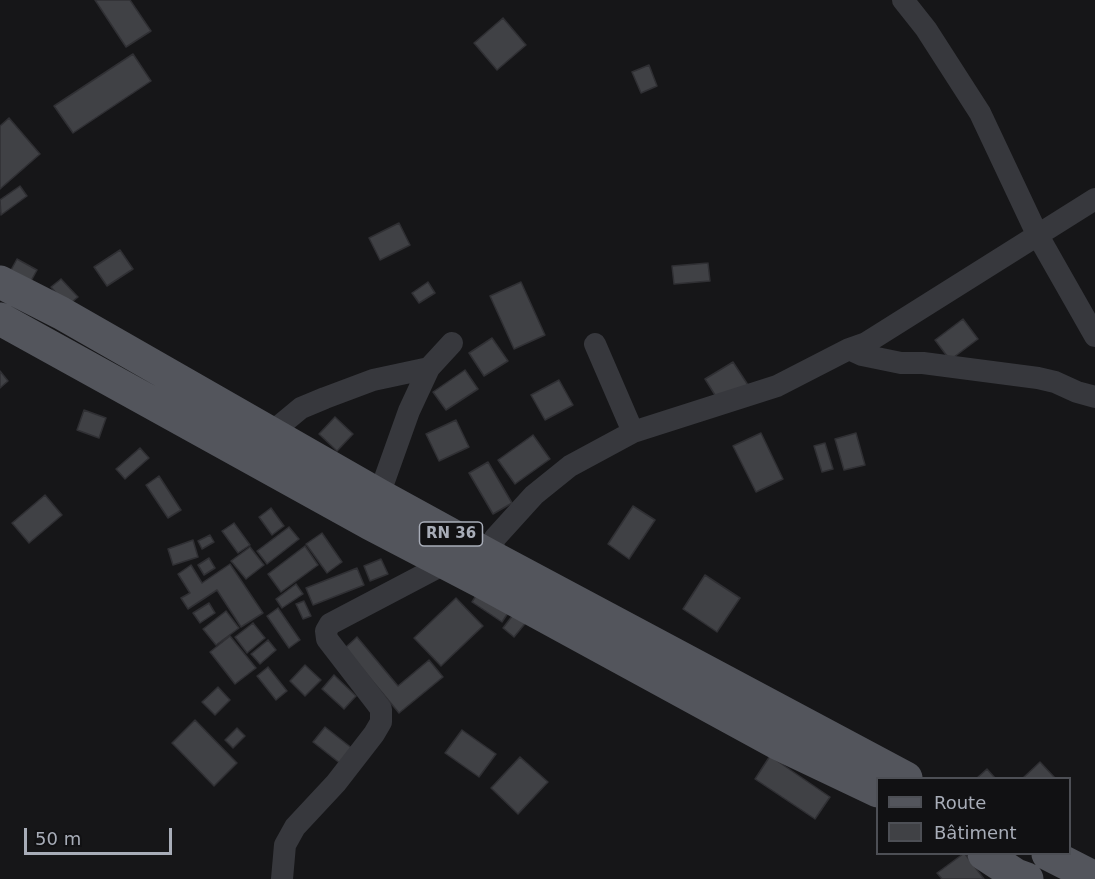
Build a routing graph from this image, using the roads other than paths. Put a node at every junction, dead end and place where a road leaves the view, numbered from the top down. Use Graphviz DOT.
graph roads {
  1 [pos="903,0"];
  2 [pos="1095,199"];
  3 [pos="1037,234"];
  4 [pos="0,282"];
  5 [pos="0,319"];
  6 [pos="1095,336"];
  7 [pos="452,343"];
  8 [pos="595,344"];
  9 [pos="849,349"];
  10 [pos="429,368"];
  11 [pos="1095,397"];
  12 [pos="272,432"];
  13 [pos="633,432"];
  14 [pos="379,495"];
  15 [pos="490,556"];
  16 [pos="446,563"];
  17 [pos="904,777"];
  18 [pos="876,789"];
  19 [pos="986,855"];
  20 [pos="1050,855"];
  21 [pos="1095,878"];
  22 [pos="282,879"];
  23 [pos="1027,879"];
  1 -- 3 [label="street"];
  2 -- 3 [label="street"];
  3 -- 6 [label="street"];
  3 -- 9 [label="street"];
  4 -- 12 [label="main road, RN 36"];
  5 -- 16 [label="main road, RN 36"];
  7 -- 10 [label="street"];
  8 -- 13 [label="street"];
  9 -- 11 [label="street"];
  9 -- 13 [label="street"];
  10 -- 12 [label="street"];
  10 -- 14 [label="street"];
  12 -- 14 [label="main road, RN 36"];
  13 -- 15 [label="street"];
  14 -- 15 [label="main road, RN 36"];
  15 -- 17 [label="main road, RN 36"];
  16 -- 18 [label="main road, RN 36"];
  16 -- 22 [label="street"];
  19 -- 23 [label="main road"];
  20 -- 21 [label="main road"];
}
